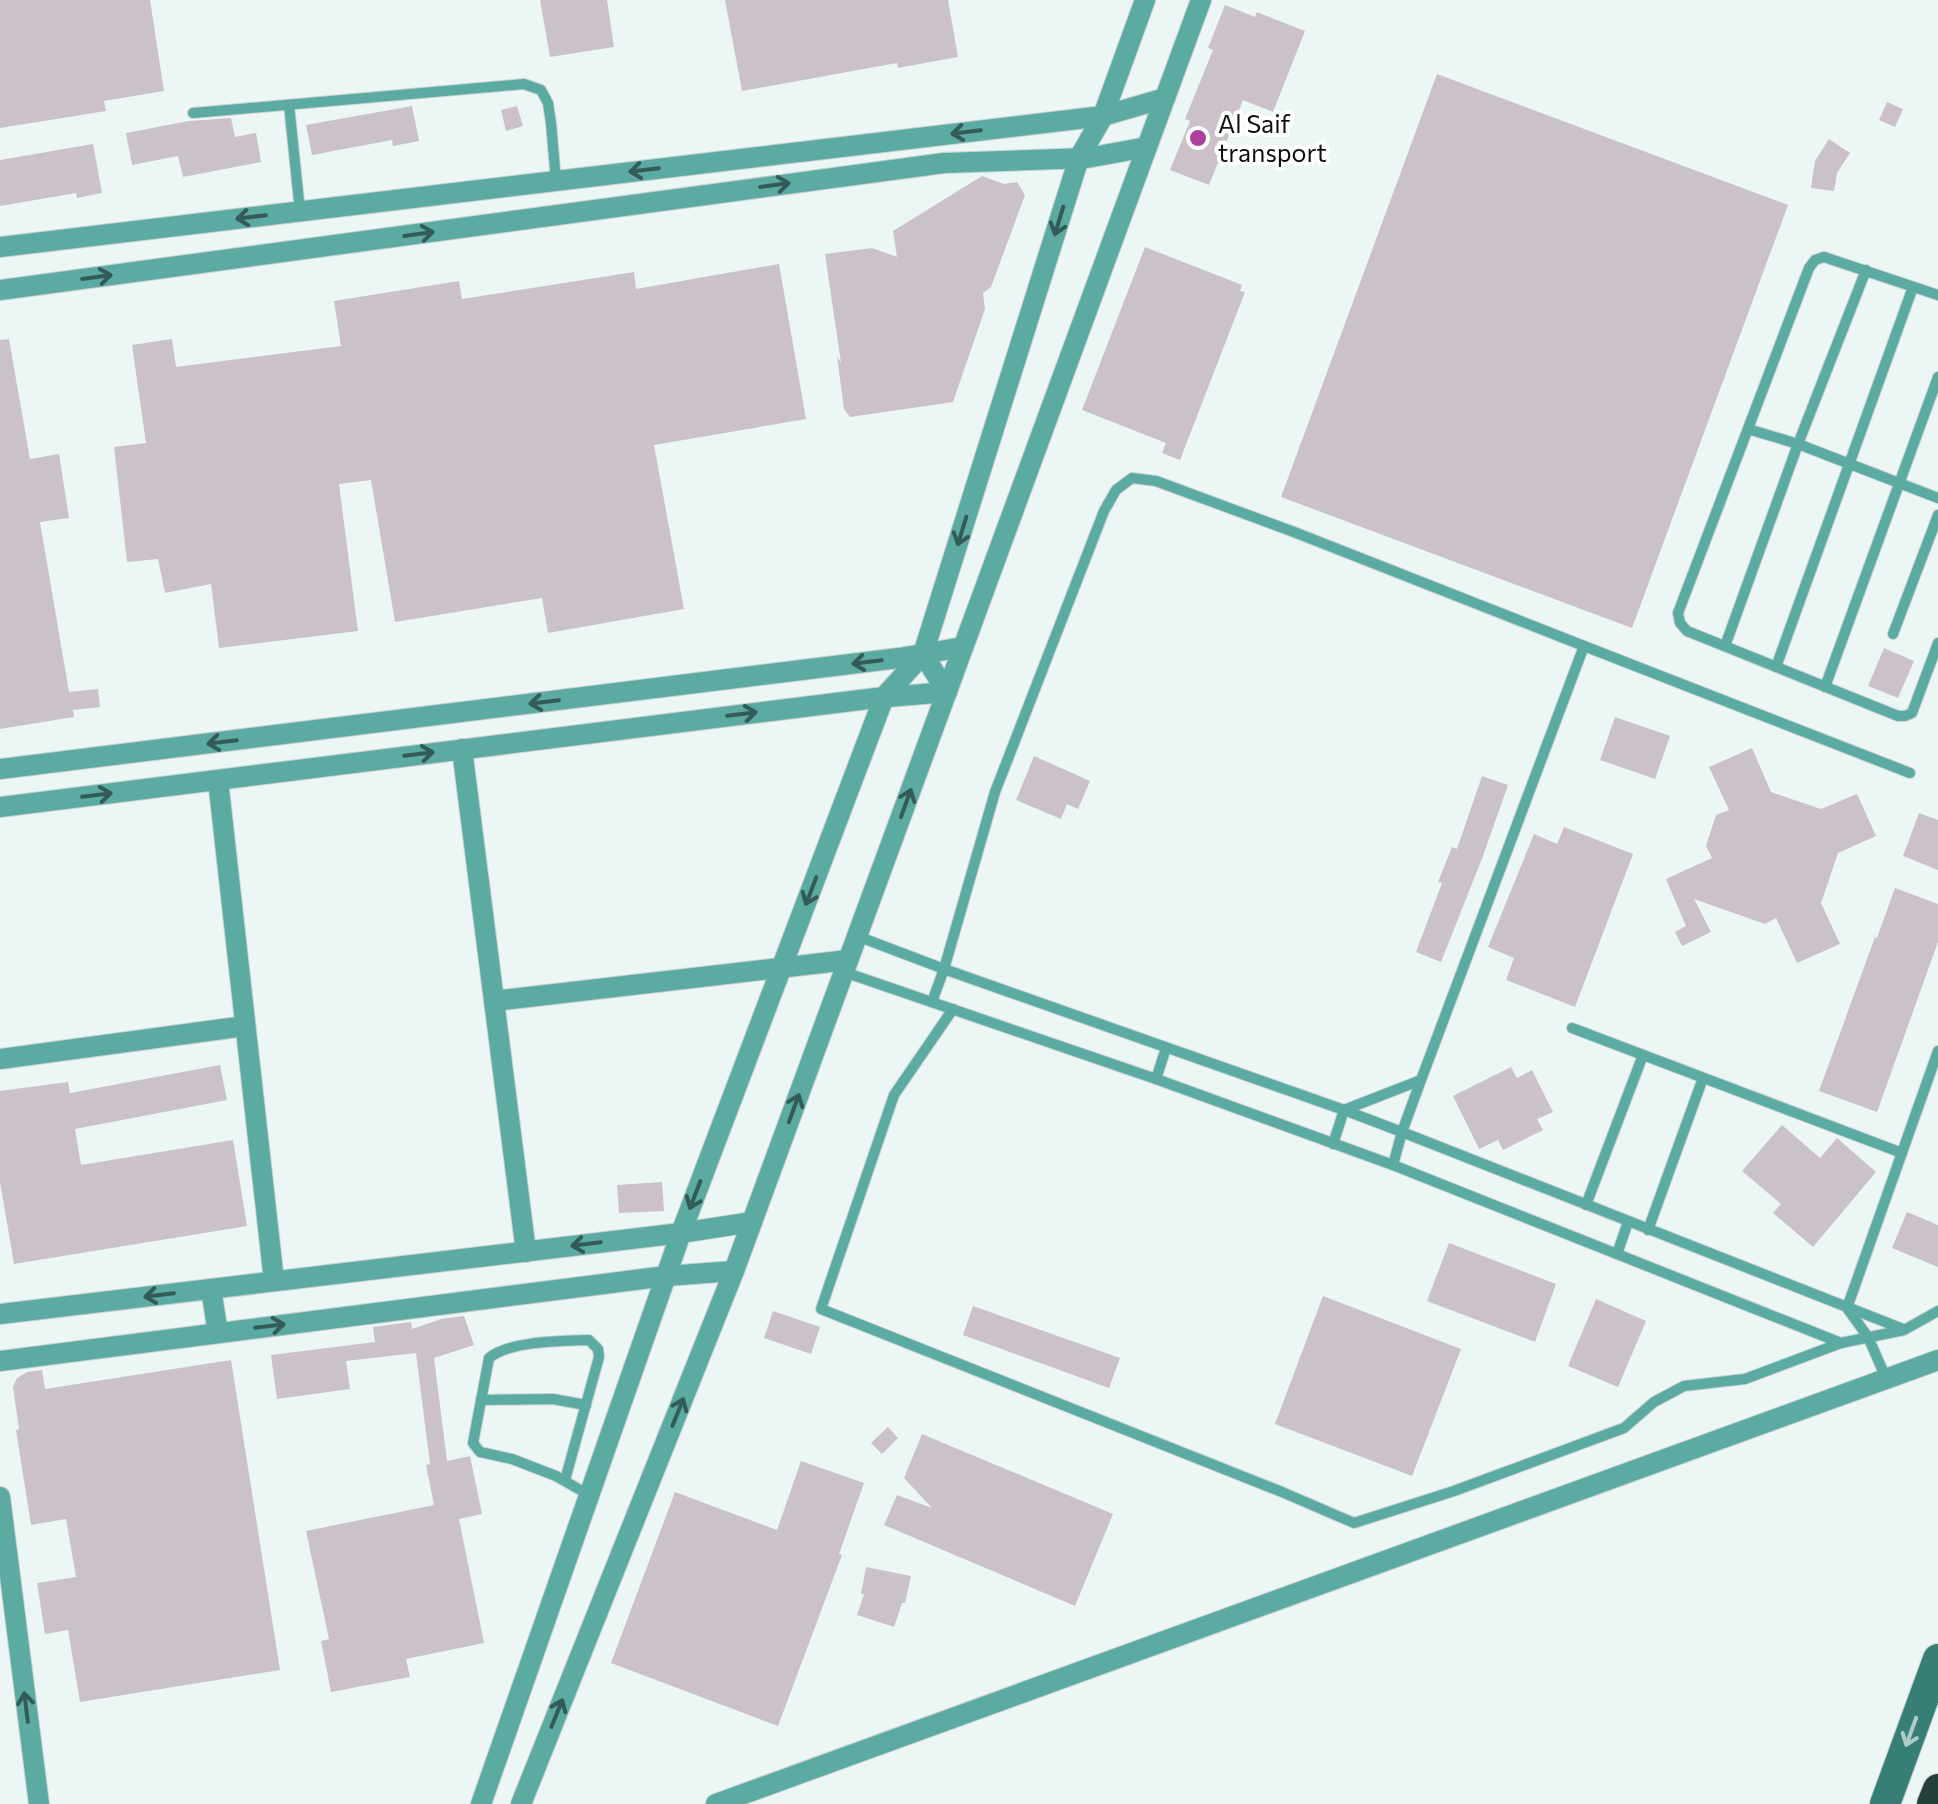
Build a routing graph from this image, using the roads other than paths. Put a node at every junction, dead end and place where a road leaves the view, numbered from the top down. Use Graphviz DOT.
graph roads {
  1 [pos="1145,0"];
  2 [pos="1200,0"];
  3 [pos="1165,98"];
  4 [pos="289,105"];
  5 [pos="193,113"];
  6 [pos="1103,116"];
  7 [pos="1147,148"];
  8 [pos="1079,158"];
  9 [pos="556,180"];
  10 [pos="300,211"];
  11 [pos="0,247"];
  12 [pos="1866,270"];
  13 [pos="1913,287"];
  14 [pos="0,290"];
  15 [pos="1938,295"];
  16 [pos="1938,377"];
  17 [pos="1748,429"];
  18 [pos="1798,444"];
  19 [pos="1851,464"];
  20 [pos="1901,484"];
  21 [pos="1938,498"];
  22 [pos="1938,515"];
  23 [pos="1892,634"];
  24 [pos="1938,643"];
  25 [pos="1584,646"];
  26 [pos="1725,646"];
  27 [pos="963,648"];
  28 [pos="923,654"];
  29 [pos="1776,667"];
  30 [pos="1826,686"];
  31 [pos="947,692"];
  32 [pos="884,697"];
  33 [pos="462,749"];
  34 [pos="0,769"];
  35 [pos="1910,773"];
  36 [pos="218,780"];
  37 [pos="0,807"];
  38 [pos="856,936"];
  39 [pos="846,966"];
  40 [pos="782,968"];
  41 [pos="944,970"];
  42 [pos="494,1001"];
  43 [pos="932,1002"];
  44 [pos="953,1009"];
  45 [pos="245,1026"];
  46 [pos="1572,1028"];
  47 [pos="1166,1048"];
  48 [pos="1938,1051"];
  49 [pos="1643,1055"];
  50 [pos="0,1059"];
  51 [pos="1703,1078"];
  52 [pos="1156,1079"];
  53 [pos="1420,1080"];
  54 [pos="1344,1110"];
  55 [pos="1402,1132"];
  56 [pos="1333,1144"];
  57 [pos="1902,1153"];
  58 [pos="1393,1165"];
  59 [pos="1586,1205"];
  60 [pos="752,1222"];
  61 [pos="1628,1222"];
  62 [pos="1648,1230"];
  63 [pos="681,1233"];
  64 [pos="526,1252"];
  65 [pos="1617,1254"];
  66 [pos="734,1271"];
  67 [pos="666,1276"];
  68 [pos="274,1282"];
  69 [pos="210,1289"];
  70 [pos="1847,1308"];
  71 [pos="1938,1311"];
  72 [pos="0,1314"];
  73 [pos="1904,1330"];
  74 [pos="218,1333"];
  75 [pos="1868,1337"];
  76 [pos="1841,1343"];
  77 [pos="1938,1360"];
  78 [pos="0,1361"];
  79 [pos="1886,1379"];
  80 [pos="481,1400"];
  81 [pos="586,1405"];
  82 [pos="564,1480"];
  83 [pos="589,1495"];
  84 [pos="0,1497"];
  85 [pos="1938,1660"];
  86 [pos="1938,1789"];
  87 [pos="38,1804"];
  88 [pos="481,1804"];
  89 [pos="521,1804"];
  90 [pos="716,1804"];
  91 [pos="1885,1804"];
  92 [pos="1932,1804"];
  1 -- 6 [label="street"];
  2 -- 3 [label="street"];
  3 -- 6 [label="street"];
  3 -- 7 [label="street"];
  4 -- 5 [label="lane"];
  4 -- 9 [label="lane"];
  4 -- 10 [label="lane"];
  6 -- 8 [label="street"];
  6 -- 9 [label="street, one-way"];
  7 -- 8 [label="street"];
  7 -- 27 [label="street"];
  14 -- 8 [label="street, one-way"];
  8 -- 28 [label="street, one-way"];
  9 -- 10 [label="street"];
  10 -- 11 [label="street, one-way"];
  12 -- 13 [label="lane"];
  12 -- 17 [label="lane"];
  12 -- 18 [label="lane"];
  13 -- 15 [label="lane"];
  13 -- 19 [label="lane"];
  16 -- 20 [label="lane"];
  17 -- 18 [label="lane"];
  17 -- 26 [label="lane"];
  18 -- 19 [label="lane"];
  18 -- 26 [label="lane"];
  19 -- 20 [label="lane"];
  19 -- 29 [label="lane"];
  20 -- 21 [label="lane"];
  20 -- 30 [label="lane"];
  22 -- 23 [label="lane"];
  24 -- 30 [label="lane"];
  25 -- 35 [label="lane"];
  25 -- 41 [label="lane"];
  25 -- 53 [label="lane"];
  26 -- 29 [label="lane"];
  27 -- 28 [label="street"];
  27 -- 31 [label="street"];
  28 -- 31 [label="street"];
  28 -- 32 [label="street"];
  28 -- 34 [label="street, one-way"];
  29 -- 30 [label="lane"];
  31 -- 32 [label="street"];
  38 -- 31 [label="street, one-way"];
  33 -- 32 [label="street, one-way"];
  32 -- 40 [label="street, one-way"];
  36 -- 33 [label="street, one-way"];
  33 -- 42 [label="street"];
  37 -- 36 [label="street, one-way"];
  36 -- 45 [label="street"];
  38 -- 39 [label="street"];
  38 -- 41 [label="lane"];
  39 -- 40 [label="street"];
  39 -- 43 [label="lane"];
  60 -- 39 [label="street, one-way"];
  40 -- 42 [label="street"];
  40 -- 63 [label="street, one-way"];
  41 -- 43 [label="lane"];
  41 -- 47 [label="lane"];
  42 -- 64 [label="street"];
  43 -- 44 [label="lane"];
  44 -- 52 [label="lane"];
  44 -- 76 [label="lane"];
  45 -- 50 [label="street"];
  45 -- 68 [label="street"];
  46 -- 49 [label="lane"];
  47 -- 52 [label="lane"];
  47 -- 54 [label="lane"];
  48 -- 57 [label="lane"];
  49 -- 51 [label="lane"];
  49 -- 59 [label="lane"];
  51 -- 57 [label="lane"];
  51 -- 62 [label="lane"];
  52 -- 56 [label="lane"];
  53 -- 54 [label="lane"];
  53 -- 55 [label="lane"];
  54 -- 55 [label="lane"];
  54 -- 56 [label="lane"];
  55 -- 58 [label="lane"];
  55 -- 59 [label="lane"];
  56 -- 58 [label="lane"];
  57 -- 70 [label="lane"];
  58 -- 65 [label="lane"];
  59 -- 61 [label="lane"];
  60 -- 63 [label="street"];
  60 -- 66 [label="street"];
  61 -- 62 [label="lane"];
  61 -- 65 [label="lane"];
  62 -- 70 [label="lane"];
  63 -- 64 [label="street, one-way"];
  63 -- 67 [label="street"];
  64 -- 68 [label="street"];
  65 -- 76 [label="lane"];
  66 -- 67 [label="street"];
  89 -- 66 [label="street, one-way"];
  74 -- 67 [label="street, one-way"];
  67 -- 83 [label="street"];
  68 -- 69 [label="street"];
  69 -- 72 [label="street, one-way"];
  69 -- 74 [label="street"];
  70 -- 73 [label="lane"];
  70 -- 75 [label="lane"];
  71 -- 73 [label="lane"];
  73 -- 75 [label="lane"];
  74 -- 78 [label="street"];
  75 -- 76 [label="lane"];
  75 -- 79 [label="lane"];
  77 -- 79 [label="street"];
  79 -- 90 [label="street"];
  80 -- 81 [label="lane"];
  80 -- 81 [label="lane"];
  80 -- 82 [label="lane"];
  81 -- 82 [label="lane"];
  82 -- 83 [label="lane"];
  83 -- 88 [label="street"];
  87 -- 84 [label="street, one-way"];
  85 -- 91 [label="main road, one-way"];
  86 -- 92 [label="highway"];
}
